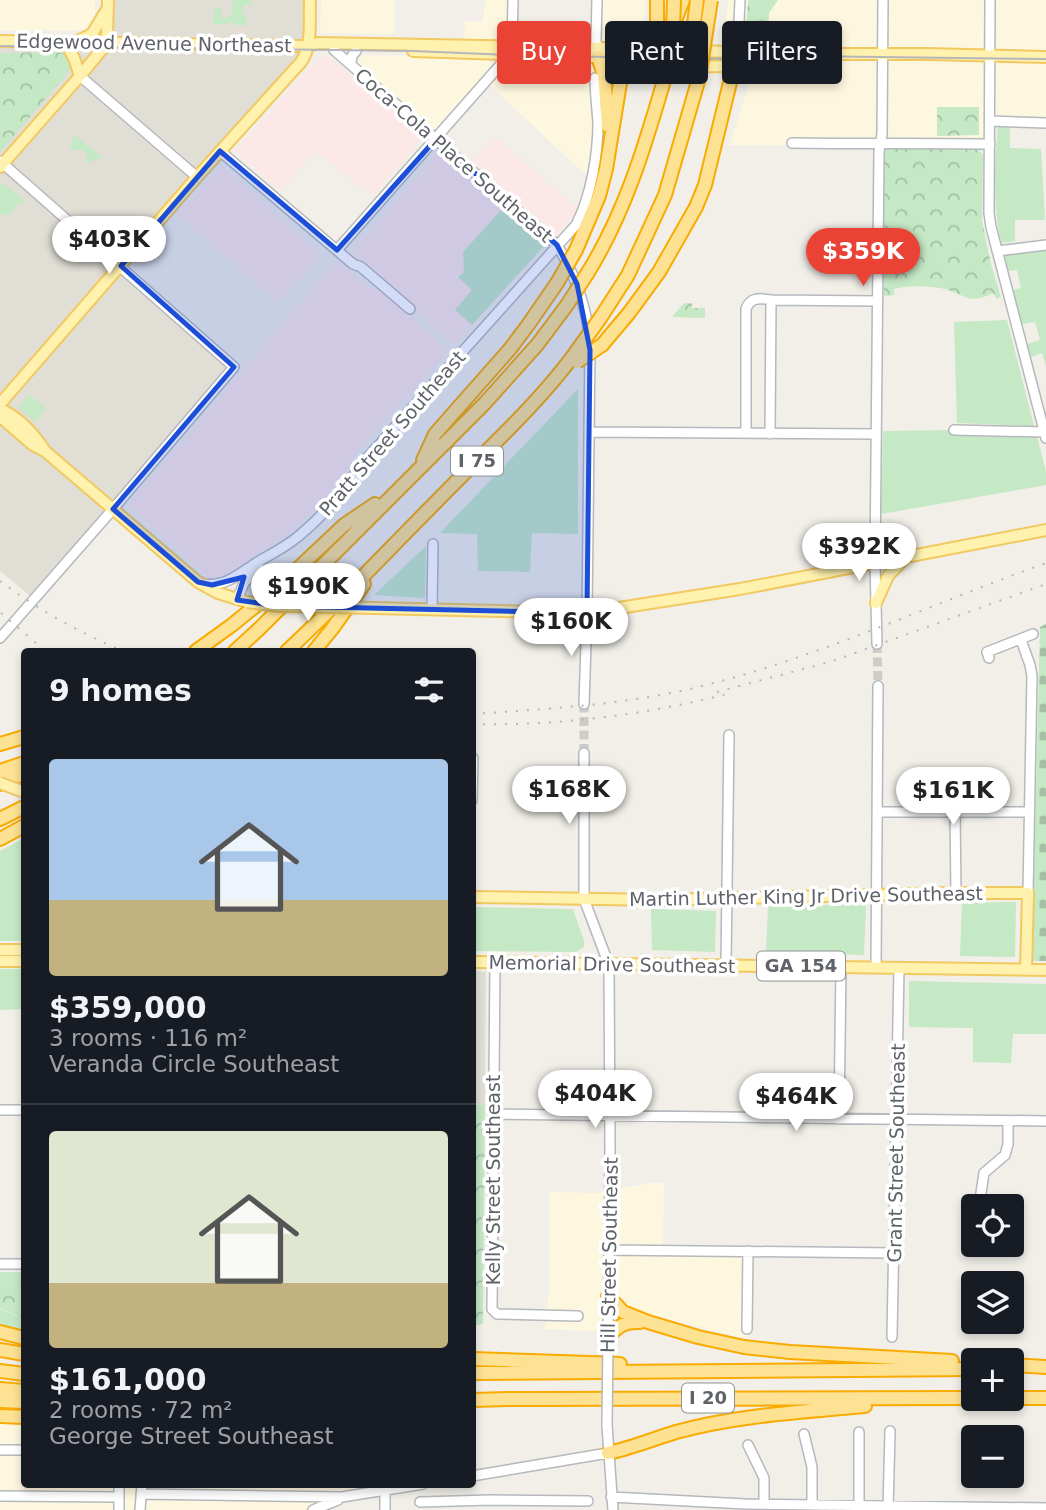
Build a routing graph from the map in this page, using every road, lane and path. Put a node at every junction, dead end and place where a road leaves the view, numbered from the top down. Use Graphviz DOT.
graph roads {
  1 [pos="310,0"];
  2 [pos="513,0"];
  3 [pos="597,0"];
  4 [pos="657,0"];
  5 [pos="674,0"];
  6 [pos="683,0"];
  7 [pos="697,0"];
  8 [pos="712,0"];
  9 [pos="740,0"];
  10 [pos="883,0"];
  11 [pos="990,0"];
  12 [pos="108,3"];
  13 [pos="512,21"];
  14 [pos="656,21"];
  15 [pos="673,21"];
  16 [pos="675,21"];
  17 [pos="694,21"];
  18 [pos="708,21"];
  19 [pos="738,21"];
  20 [pos="0,41"];
  21 [pos="70,42"];
  22 [pos="105,43"];
  23 [pos="308,46"];
  24 [pos="334,50"];
  25 [pos="497,50"];
  26 [pos="356,51"];
  27 [pos="497,51"];
  28 [pos="591,52"];
  29 [pos="598,52"];
  30 [pos="605,52"];
  31 [pos="605,54"];
  32 [pos="842,54"];
  33 [pos="882,54"];
  34 [pos="989,56"];
  35 [pos="1046,57"];
  36 [pos="351,64"];
  37 [pos="497,66"];
  38 [pos="80,76"];
  39 [pos="595,78"];
  40 [pos="620,84"];
  41 [pos="657,84"];
  42 [pos="696,84"];
  43 [pos="730,84"];
  44 [pos="989,121"];
  45 [pos="1046,123"];
  46 [pos="436,139"];
  47 [pos="792,143"];
  48 [pos="880,143"];
  49 [pos="990,144"];
  50 [pos="220,151"];
  51 [pos="608,151"];
  52 [pos="1,164"];
  53 [pos="197,177"];
  54 [pos="1046,245"];
  55 [pos="557,246"];
  56 [pos="337,250"];
  57 [pos="998,251"];
  58 [pos="121,266"];
  59 [pos="771,300"];
  60 [pos="877,300"];
  61 [pos="410,309"];
  62 [pos="577,357"];
  63 [pos="0,409"];
  64 [pos="954,430"];
  65 [pos="590,432"];
  66 [pos="746,433"];
  67 [pos="770,433"];
  68 [pos="876,435"];
  69 [pos="1045,435"];
  70 [pos="419,468"];
  71 [pos="402,486"];
  72 [pos="113,509"];
  73 [pos="1046,530"];
  74 [pos="433,544"];
  75 [pos="390,550"];
  76 [pos="267,557"];
  77 [pos="905,558"];
  78 [pos="875,564"];
  79 [pos="202,584"];
  80 [pos="242,601"];
  81 [pos="876,603"];
  82 [pos="432,608"];
  83 [pos="587,613"];
  84 [pos="1033,634"];
  85 [pos="0,638"];
  86 [pos="1021,640"];
  87 [pos="877,644"];
  88 [pos="200,648"];
  89 [pos="238,648"];
  90 [pos="290,648"];
  91 [pos="316,648"];
  92 [pos="989,658"];
  93 [pos="878,686"];
  94 [pos="584,704"];
  95 [pos="729,735"];
  96 [pos="21,738"];
  97 [pos="0,744"];
  98 [pos="584,753"];
  99 [pos="21,764"];
  100 [pos="0,771"];
  101 [pos="21,774"];
  102 [pos="0,783"];
  103 [pos="21,791"];
  104 [pos="21,808"];
  105 [pos="877,812"];
  106 [pos="955,812"];
  107 [pos="1029,812"];
  108 [pos="0,818"];
  109 [pos="21,827"];
  110 [pos="0,839"];
  111 [pos="956,893"];
  112 [pos="1028,893"];
  113 [pos="877,895"];
  114 [pos="476,897"];
  115 [pos="584,899"];
  116 [pos="727,900"];
  117 [pos="0,950"];
  118 [pos="21,950"];
  119 [pos="0,961"];
  120 [pos="21,961"];
  121 [pos="476,962"];
  122 [pos="495,963"];
  123 [pos="609,965"];
  124 [pos="726,965"];
  125 [pos="841,967"];
  126 [pos="876,967"];
  127 [pos="900,968"];
  128 [pos="1026,970"];
  129 [pos="1046,970"];
  130 [pos="0,1110"];
  131 [pos="21,1110"];
  132 [pos="494,1114"];
  133 [pos="610,1116"];
  134 [pos="839,1119"];
  135 [pos="896,1119"];
  136 [pos="1008,1121"];
  137 [pos="1046,1121"];
  138 [pos="981,1194"];
  139 [pos="609,1250"];
  140 [pos="748,1251"];
  141 [pos="894,1253"];
  142 [pos="0,1264"];
  143 [pos="21,1264"];
  144 [pos="608,1296"];
  145 [pos="578,1317"];
  146 [pos="648,1322"];
  147 [pos="747,1329"];
  148 [pos="0,1332"];
  149 [pos="21,1337"];
  150 [pos="892,1338"];
  151 [pos="608,1339"];
  152 [pos="0,1350"];
  153 [pos="21,1354"];
  154 [pos="476,1359"];
  155 [pos="961,1362"];
  156 [pos="1024,1367"];
  157 [pos="1046,1367"];
  158 [pos="961,1369"];
  159 [pos="778,1370"];
  160 [pos="0,1371"];
  161 [pos="476,1373"];
  162 [pos="21,1374"];
  163 [pos="0,1389"];
  164 [pos="21,1391"];
  165 [pos="944,1398"];
  166 [pos="961,1398"];
  167 [pos="1024,1398"];
  168 [pos="1046,1398"];
  169 [pos="476,1400"];
  170 [pos="0,1401"];
  171 [pos="21,1402"];
  172 [pos="0,1416"];
  173 [pos="21,1417"];
  174 [pos="890,1431"];
  175 [pos="859,1432"];
  176 [pos="804,1434"];
  177 [pos="748,1445"];
  178 [pos="0,1450"];
  179 [pos="21,1450"];
  180 [pos="608,1453"];
  181 [pos="476,1475"];
  182 [pos="119,1488"];
  183 [pos="380,1488"];
  184 [pos="384,1488"];
  185 [pos="142,1489"];
  186 [pos="0,1496"];
  187 [pos="119,1497"];
  188 [pos="342,1497"];
  189 [pos="611,1497"];
  190 [pos="588,1501"];
  191 [pos="420,1502"];
  192 [pos="764,1504"];
  193 [pos="490,1505"];
  194 [pos="812,1505"];
  195 [pos="859,1506"];
  196 [pos="745,1507"];
  197 [pos="888,1508"];
  198 [pos="1046,1508"];
  199 [pos="119,1510"];
  200 [pos="140,1510"];
  201 [pos="313,1510"];
  202 [pos="385,1510"];
  203 [pos="613,1510"];
  1 -- 23 [label="main road"];
  2 -- 13 [label="street"];
  3 -- 29 [label="street"];
  4 -- 14 [label="highway, bridge"];
  5 -- 15 [label="highway, bridge"];
  6 -- 16 [label="highway, bridge"];
  7 -- 17 [label="highway, bridge"];
  8 -- 18 [label="highway, bridge"];
  9 -- 19 [label="street"];
  10 -- 33 [label="street"];
  11 -- 34 [label="street"];
  12 -- 21 [label="main road"];
  12 -- 22 [label="main road"];
  20 -- 21 [label="main road, Edgewood Avenue Northeast"];
  21 -- 22 [label="main road, Edgewood Avenue Northeast"];
  21 -- 38 [label="main road"];
  22 -- 23 [label="main road, Edgewood Avenue Northeast"];
  22 -- 38 [label="main road"];
  23 -- 24 [label="main road, Edgewood Avenue Northeast"];
  23 -- 25 [label="main road, Edgewood Avenue Northeast"];
  23 -- 50 [label="main road"];
  24 -- 26 [label="main road, Edgewood Avenue Northeast"];
  24 -- 36 [label="street, Coca-Cola Place Southeast"];
  26 -- 27 [label="main road, Edgewood Avenue Northeast"];
  26 -- 36 [label="street, Coca-Cola Place Southeast"];
  28 -- 29 [label="main road, Edgewood Avenue Northeast"];
  29 -- 30 [label="main road, Edgewood Avenue Northeast"];
  29 -- 31 [label="main road, Edgewood Avenue Northeast"];
  29 -- 51 [label="highway"];
  32 -- 33 [label="main road, Edgewood Avenue Northeast"];
  33 -- 34 [label="main road, Edgewood Avenue Northeast"];
  33 -- 48 [label="street"];
  34 -- 35 [label="main road, Edgewood Avenue Northeast"];
  34 -- 44 [label="street"];
  36 -- 46 [label="street, Coca-Cola Place Southeast"];
  37 -- 46 [label="street"];
  38 -- 52 [label="main road"];
  38 -- 53 [label="street"];
  39 -- 55 [label="street, Pratt Street Southeast"];
  40 -- 51 [label="highway"];
  41 -- 70 [label="highway, I 75, bridge"];
  42 -- 62 [label="highway, I 75, bridge"];
  43 -- 62 [label="highway, bridge"];
  44 -- 45 [label="street"];
  44 -- 49 [label="street"];
  46 -- 55 [label="street, Coca-Cola Place Southeast"];
  46 -- 56 [label="street"];
  47 -- 48 [label="street"];
  48 -- 49 [label="street"];
  48 -- 60 [label="street"];
  49 -- 57 [label="street"];
  50 -- 53 [label="main road"];
  50 -- 56 [label="street"];
  51 -- 70 [label="highway, bridge"];
  52 -- 58 [label="street"];
  53 -- 58 [label="main road"];
  54 -- 57 [label="street"];
  55 -- 65 [label="street, Coca-Cola Place Southeast"];
  55 -- 76 [label="street, Pratt Street Southeast"];
  56 -- 61 [label="street"];
  57 -- 69 [label="street"];
  58 -- 63 [label="main road"];
  58 -- 72 [label="street"];
  59 -- 60 [label="street"];
  59 -- 66 [label="street"];
  59 -- 67 [label="street"];
  60 -- 68 [label="street"];
  62 -- 75 [label="highway, I 75"];
  63 -- 72 [label="main road"];
  64 -- 69 [label="street"];
  65 -- 66 [label="street"];
  65 -- 83 [label="street, Coca-Cola Place Southeast"];
  66 -- 67 [label="street"];
  67 -- 68 [label="street"];
  68 -- 78 [label="street"];
  70 -- 71 [label="highway, I 75"];
  71 -- 88 [label="highway"];
  71 -- 89 [label="highway, I 75"];
  72 -- 79 [label="main road"];
  72 -- 85 [label="street"];
  73 -- 77 [label="main road"];
  74 -- 82 [label="street"];
  75 -- 90 [label="highway, I 75"];
  75 -- 91 [label="highway"];
  76 -- 79 [label="street, Pratt Street Southeast"];
  76 -- 80 [label="street"];
  77 -- 78 [label="main road"];
  77 -- 81 [label="main road"];
  78 -- 81 [label="street"];
  78 -- 83 [label="main road"];
  79 -- 80 [label="main road"];
  80 -- 82 [label="main road, bridge"];
  81 -- 87 [label="street"];
  82 -- 83 [label="main road"];
  83 -- 94 [label="street"];
  84 -- 86 [label="street"];
  86 -- 92 [label="street"];
  86 -- 107 [label="street"];
  93 -- 105 [label="street"];
  95 -- 116 [label="street"];
  96 -- 97 [label="highway"];
  98 -- 115 [label="street, Hill Street Southeast"];
  99 -- 100 [label="highway"];
  101 -- 102 [label="highway"];
  102 -- 103 [label="main road, bridge"];
  104 -- 108 [label="highway"];
  105 -- 106 [label="street"];
  105 -- 113 [label="street"];
  106 -- 107 [label="street"];
  106 -- 111 [label="street"];
  107 -- 112 [label="street"];
  109 -- 110 [label="highway"];
  111 -- 112 [label="main road, Martin Luther King Jr Drive Southeast"];
  111 -- 113 [label="main road, Martin Luther King Jr Drive Southeast"];
  112 -- 128 [label="main road"];
  113 -- 116 [label="main road, Martin Luther King Jr Drive Southeast"];
  113 -- 126 [label="street"];
  114 -- 115 [label="main road, Martin Luther King Jr Drive Southeast"];
  115 -- 116 [label="main road, Martin Luther King Jr Drive Southeast"];
  115 -- 123 [label="street, Hill Street Southeast"];
  116 -- 124 [label="street"];
  117 -- 118 [label="main road"];
  119 -- 120 [label="main road"];
  121 -- 122 [label="main road, Memorial Drive Southeast / GA 154"];
  122 -- 123 [label="main road, Memorial Drive Southeast / GA 154"];
  122 -- 132 [label="street, Kelly Street Southeast"];
  123 -- 124 [label="main road, Memorial Drive Southeast / GA 154"];
  123 -- 133 [label="street, Hill Street Southeast"];
  124 -- 125 [label="main road, Memorial Drive Southeast / GA 154"];
  125 -- 126 [label="main road, Memorial Drive Southeast / GA 154"];
  125 -- 134 [label="street"];
  126 -- 127 [label="main road, Memorial Drive Southeast / GA 154"];
  127 -- 128 [label="main road, Memorial Drive Southeast / GA 154"];
  127 -- 135 [label="street, Grant Street Southeast"];
  128 -- 129 [label="main road, Memorial Drive Southeast / GA 154"];
  130 -- 131 [label="street"];
  132 -- 133 [label="street"];
  132 -- 145 [label="street, Kelly Street Southeast"];
  133 -- 134 [label="street"];
  133 -- 139 [label="street, Hill Street Southeast"];
  134 -- 135 [label="street"];
  135 -- 136 [label="street"];
  135 -- 141 [label="street, Grant Street Southeast"];
  136 -- 137 [label="street"];
  136 -- 138 [label="street"];
  139 -- 140 [label="street"];
  139 -- 144 [label="street, Hill Street Southeast"];
  140 -- 141 [label="street"];
  140 -- 147 [label="street"];
  141 -- 150 [label="street, Grant Street Southeast"];
  142 -- 143 [label="street"];
  144 -- 146 [label="highway"];
  144 -- 151 [label="street, Hill Street Southeast"];
  146 -- 151 [label="highway"];
  146 -- 155 [label="highway"];
  148 -- 149 [label="highway"];
  151 -- 180 [label="street, Hill Street Southeast, bridge"];
  152 -- 153 [label="highway"];
  154 -- 159 [label="highway"];
  156 -- 157 [label="highway"];
  158 -- 159 [label="highway, I 20"];
  159 -- 161 [label="highway, I 20"];
  160 -- 162 [label="highway"];
  163 -- 164 [label="highway"];
  165 -- 166 [label="highway, I 20"];
  165 -- 169 [label="highway, I 20"];
  165 -- 180 [label="highway"];
  167 -- 168 [label="highway"];
  170 -- 171 [label="highway"];
  172 -- 173 [label="highway"];
  174 -- 197 [label="street"];
  175 -- 195 [label="street"];
  176 -- 194 [label="street"];
  177 -- 192 [label="street"];
  178 -- 179 [label="street"];
  180 -- 181 [label="street"];
  180 -- 189 [label="street, Hill Street Southeast"];
  182 -- 187 [label="street"];
  183 -- 188 [label="street"];
  184 -- 202 [label="street"];
  185 -- 188 [label="street"];
  185 -- 200 [label="street"];
  186 -- 187 [label="street"];
  187 -- 199 [label="street"];
  188 -- 201 [label="street"];
  189 -- 196 [label="street"];
  189 -- 203 [label="street, Hill Street Southeast"];
  190 -- 193 [label="street"];
  191 -- 193 [label="street"];
  192 -- 194 [label="street"];
  192 -- 196 [label="street"];
  194 -- 195 [label="street"];
  195 -- 197 [label="street"];
  197 -- 198 [label="street"];
}
